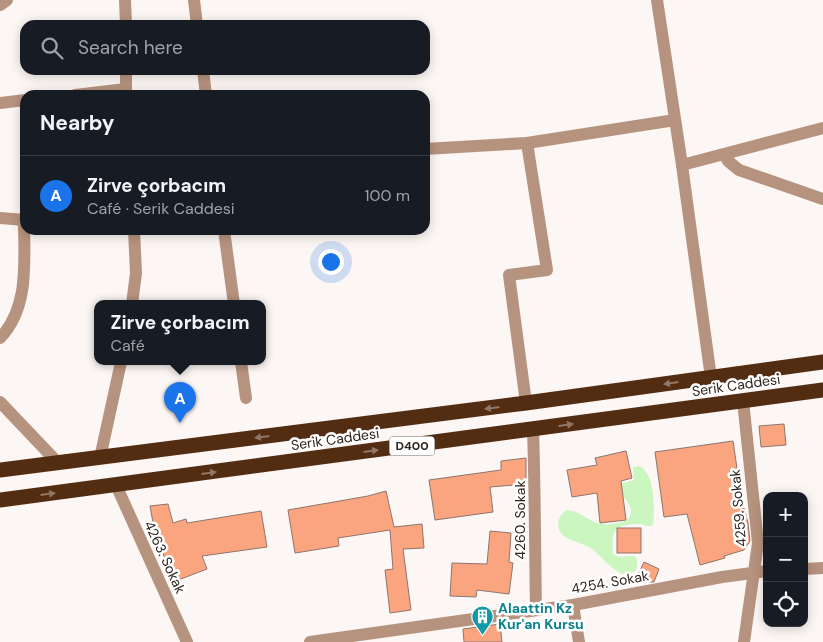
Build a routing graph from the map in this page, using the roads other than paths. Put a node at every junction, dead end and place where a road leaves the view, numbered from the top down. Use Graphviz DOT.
graph roads {
  1 [pos="7,0"];
  2 [pos="125,0"];
  3 [pos="194,0"];
  4 [pos="657,0"];
  5 [pos="0,5"];
  6 [pos="126,20"];
  7 [pos="196,20"];
  8 [pos="126,75"];
  9 [pos="204,75"];
  10 [pos="126,90"];
  11 [pos="205,90"];
  12 [pos="20,101"];
  13 [pos="0,103"];
  14 [pos="675,120"];
  15 [pos="823,128"];
  16 [pos="527,143"];
  17 [pos="430,149"];
  18 [pos="724,154"];
  19 [pos="682,165"];
  20 [pos="823,198"];
  21 [pos="0,218"];
  22 [pos="20,220"];
  23 [pos="24,235"];
  24 [pos="134,235"];
  25 [pos="225,235"];
  26 [pos="133,300"];
  27 [pos="233,300"];
  28 [pos="0,338"];
  29 [pos="823,362"];
  30 [pos="120,365"];
  31 [pos="241,365"];
  32 [pos="711,378"];
  33 [pos="823,390"];
  34 [pos="246,398"];
  35 [pos="743,401"];
  36 [pos="0,402"];
  37 [pos="526,403"];
  38 [pos="533,429"];
  39 [pos="100,458"];
  40 [pos="58,463"];
  41 [pos="0,470"];
  42 [pos="116,485"];
  43 [pos="0,500"];
  44 [pos="823,568"];
  45 [pos="808,569"];
  46 [pos="760,572"];
  47 [pos="573,605"];
  48 [pos="536,610"];
  49 [pos="187,642"];
  50 [pos="310,642"];
  51 [pos="579,642"];
  52 [pos="744,642"];
  1 -- 5 [label="street"];
  2 -- 6 [label="street"];
  3 -- 7 [label="street"];
  4 -- 14 [label="street"];
  8 -- 10 [label="street"];
  9 -- 11 [label="street"];
  12 -- 13 [label="street"];
  14 -- 16 [label="street"];
  14 -- 19 [label="street"];
  15 -- 18 [label="street"];
  16 -- 17 [label="street"];
  16 -- 37 [label="street"];
  18 -- 19 [label="street"];
  18 -- 20 [label="street"];
  19 -- 32 [label="street"];
  21 -- 22 [label="street"];
  23 -- 28 [label="street"];
  24 -- 26 [label="street"];
  25 -- 27 [label="street"];
  29 -- 32 [label="highway, Serik Caddesi / D400"];
  30 -- 39 [label="street"];
  31 -- 34 [label="street"];
  32 -- 37 [label="highway, Serik Caddesi / D400, one-way"];
  33 -- 35 [label="highway, Serik Caddesi / D400"];
  38 -- 35 [label="highway, Serik Caddesi / D400, one-way"];
  35 -- 46 [label="street, 4259. Sokak"];
  36 -- 40 [label="street"];
  37 -- 39 [label="highway, Serik Caddesi / D400, one-way"];
  42 -- 38 [label="highway, Serik Caddesi / D400, one-way"];
  38 -- 48 [label="street, 4260. Sokak"];
  39 -- 40 [label="highway, Serik Caddesi / D400"];
  40 -- 41 [label="highway, Serik Caddesi / D400"];
  43 -- 42 [label="highway, Serik Caddesi / D400, one-way"];
  42 -- 49 [label="street, 4263. Sokak"];
  44 -- 45 [label="street"];
  46 -- 47 [label="street, 4254. Sokak"];
  46 -- 52 [label="street, 4259. Sokak"];
  47 -- 48 [label="street, 4254. Sokak"];
  47 -- 51 [label="street"];
  48 -- 50 [label="street, 4254. Sokak"];
}
